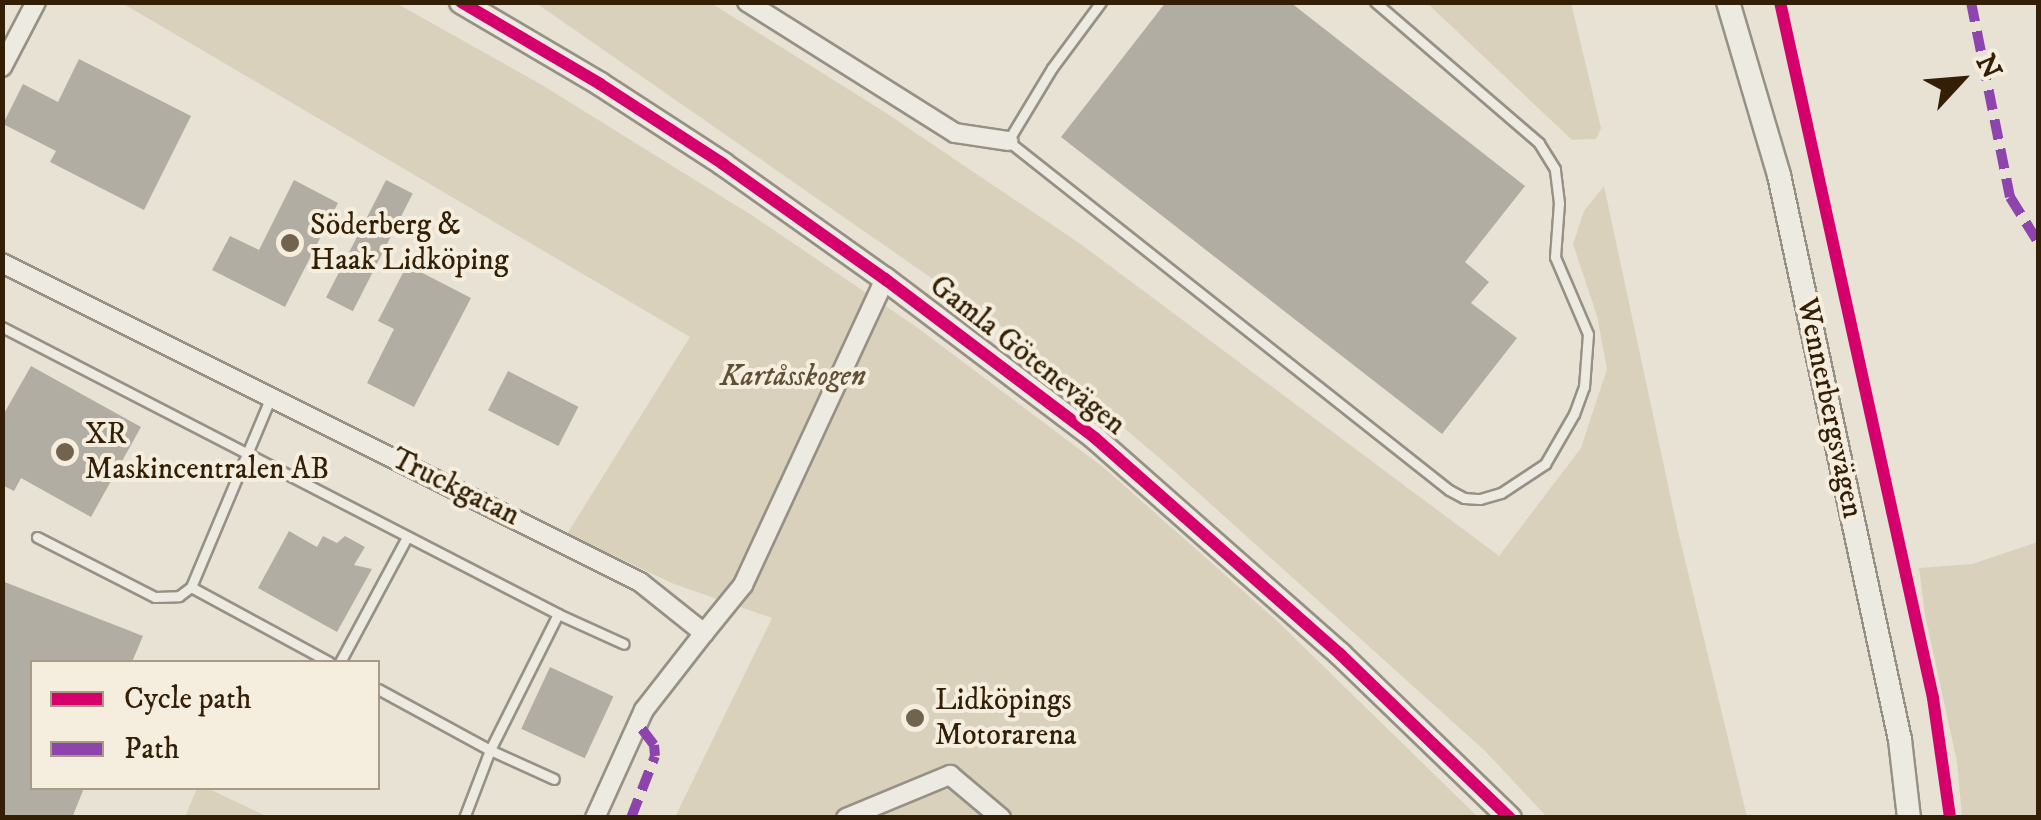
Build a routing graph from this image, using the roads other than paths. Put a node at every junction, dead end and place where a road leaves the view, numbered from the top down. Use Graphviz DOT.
graph roads {
  1 [pos="36,2"];
  2 [pos="460,2"];
  3 [pos="747,2"];
  4 [pos="1102,2"];
  5 [pos="1375,2"];
  6 [pos="1728,2"];
  7 [pos="2,67"];
  8 [pos="1008,141"];
  9 [pos="2,263"];
  10 [pos="885,279"];
  11 [pos="2,327"];
  12 [pos="271,397"];
  13 [pos="246,455"];
  14 [pos="37,537"];
  15 [pos="406,537"];
  16 [pos="191,587"];
  17 [pos="558,614"];
  18 [pos="704,633"];
  19 [pos="624,644"];
  20 [pos="325,660"];
  21 [pos="341,660"];
  22 [pos="380,690"];
  23 [pos="490,750"];
  24 [pos="554,779"];
  25 [pos="464,818"];
  26 [pos="595,818"];
  27 [pos="846,818"];
  28 [pos="1001,818"];
  29 [pos="1510,818"];
  30 [pos="1910,818"];
  1 -- 7 [label="street"];
  2 -- 10 [label="street, Gamla Götenevägen"];
  3 -- 8 [label="street"];
  4 -- 8 [label="lane"];
  5 -- 8 [label="lane"];
  6 -- 30 [label="street, Wennerbergsvägen"];
  9 -- 12 [label="street, Truckgatan"];
  10 -- 18 [label="street"];
  10 -- 29 [label="street, Gamla Götenevägen"];
  11 -- 13 [label="lane"];
  12 -- 13 [label="lane"];
  12 -- 18 [label="street, Truckgatan"];
  13 -- 15 [label="lane"];
  13 -- 16 [label="lane"];
  14 -- 16 [label="lane"];
  15 -- 17 [label="lane"];
  15 -- 21 [label="lane"];
  16 -- 20 [label="lane"];
  17 -- 19 [label="lane"];
  17 -- 23 [label="lane"];
  18 -- 26 [label="street"];
  22 -- 23 [label="lane"];
  23 -- 24 [label="lane"];
  23 -- 25 [label="lane"];
  27 -- 28 [label="street"];
}
